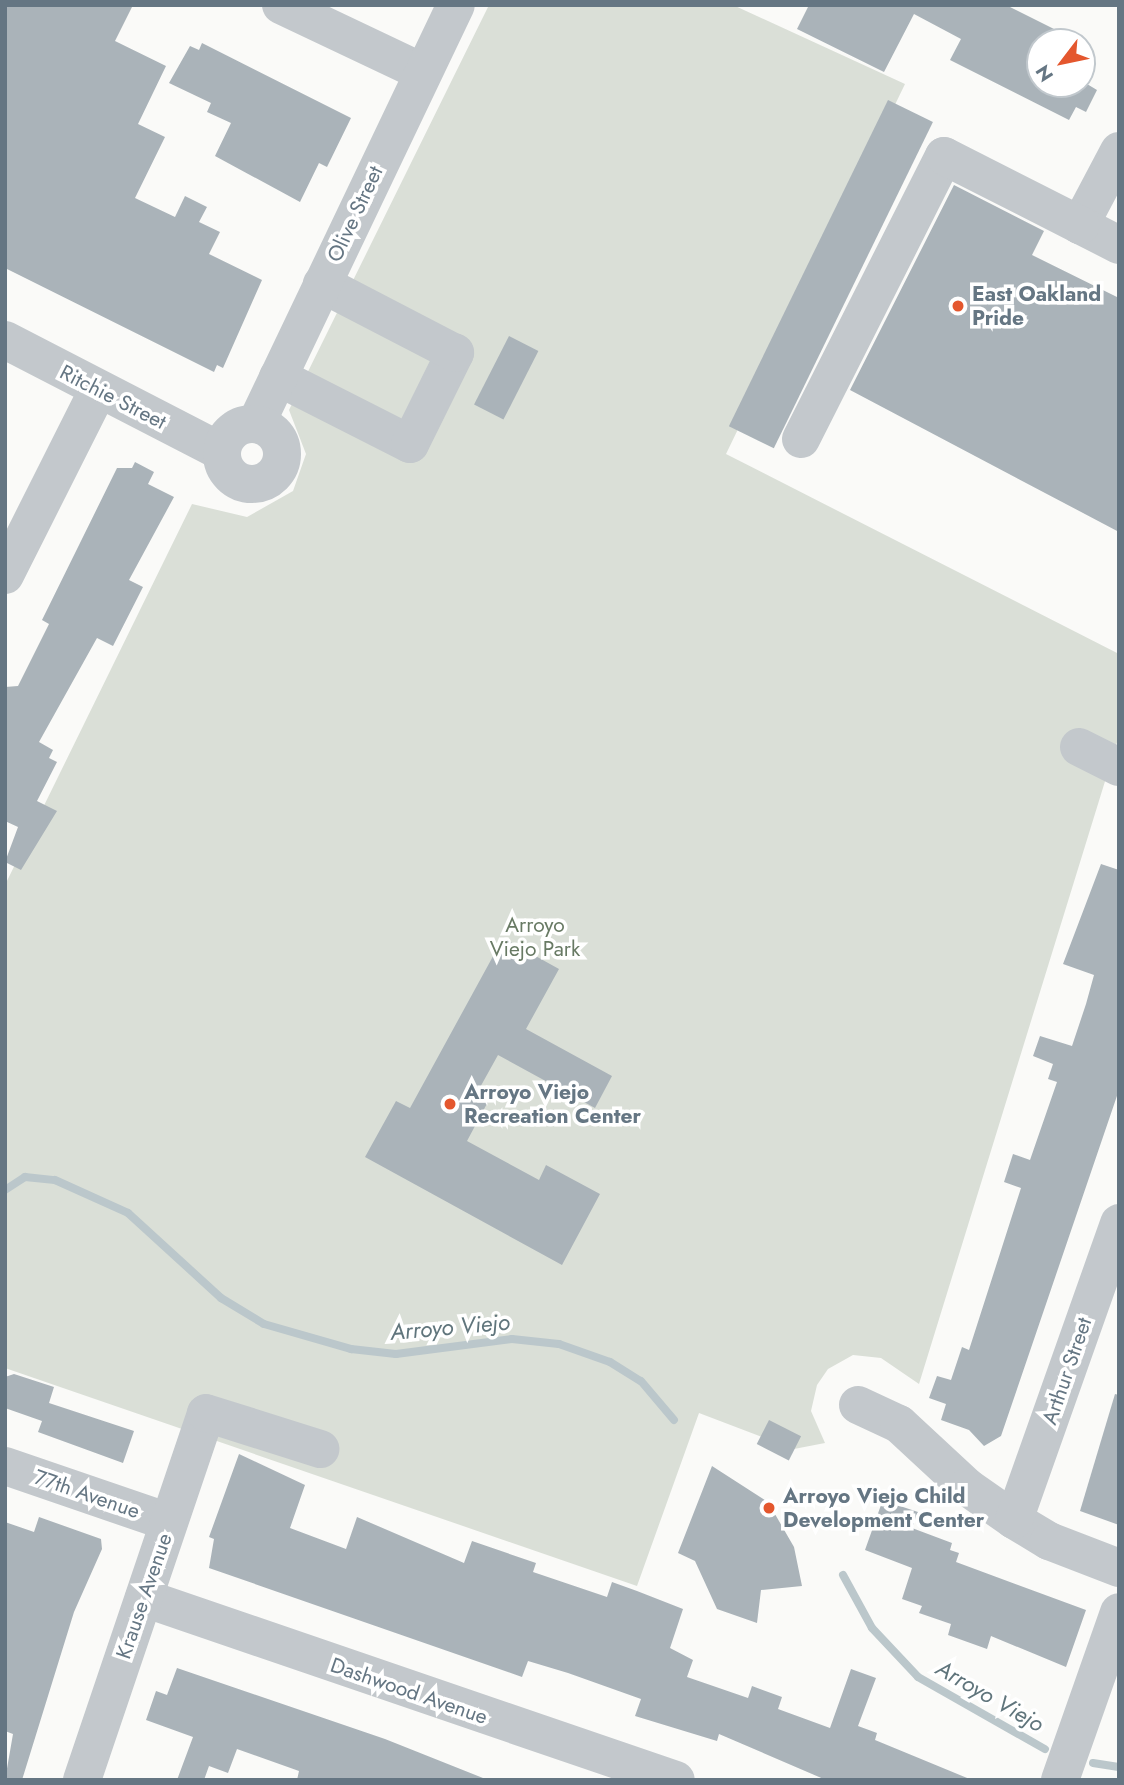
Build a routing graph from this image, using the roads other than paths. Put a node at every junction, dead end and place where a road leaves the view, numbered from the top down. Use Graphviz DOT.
graph roads {
  1 [pos="281,5"];
  2 [pos="456,5"];
  3 [pos="422,72"];
  4 [pos="1119,151"];
  5 [pos="1080,225"];
  6 [pos="1119,245"];
  7 [pos="323,284"];
  8 [pos="5,340"];
  9 [pos="278,377"];
  10 [pos="97,392"];
  11 [pos="256,424"];
  12 [pos="801,439"];
  13 [pos="222,452"];
  14 [pos="5,575"];
  15 [pos="1079,747"];
  16 [pos="1119,767"];
  17 [pos="1119,1223"];
  18 [pos="858,1405"];
  19 [pos="320,1449"];
  20 [pos="5,1466"];
  21 [pos="1014,1520"];
  22 [pos="169,1522"];
  23 [pos="1119,1568"];
  24 [pos="144,1598"];
  25 [pos="1119,1612"];
  26 [pos="82,1780"];
  27 [pos="676,1780"];
  28 [pos="1060,1780"];
  1 -- 3 [label="street"];
  2 -- 3 [label="street, Olive Street"];
  3 -- 7 [label="street, Olive Street"];
  4 -- 5 [label="street"];
  5 -- 6 [label="street"];
  5 -- 12 [label="street"];
  7 -- 9 [label="street, Olive Street"];
  7 -- 9 [label="street"];
  8 -- 10 [label="street, Ritchie Street"];
  9 -- 11 [label="street, Olive Street"];
  10 -- 13 [label="street, Ritchie Street"];
  10 -- 14 [label="street"];
  11 -- 13 [label="street"];
  11 -- 13 [label="street"];
  15 -- 16 [label="street"];
  17 -- 21 [label="street, Arthur Street"];
  18 -- 21 [label="street"];
  19 -- 22 [label="street, Krause Avenue"];
  20 -- 22 [label="street, 77th Avenue"];
  21 -- 23 [label="street"];
  22 -- 24 [label="street, Krause Avenue"];
  24 -- 26 [label="street, Krause Avenue"];
  24 -- 27 [label="street, Dashwood Avenue"];
  25 -- 28 [label="street"];
}
